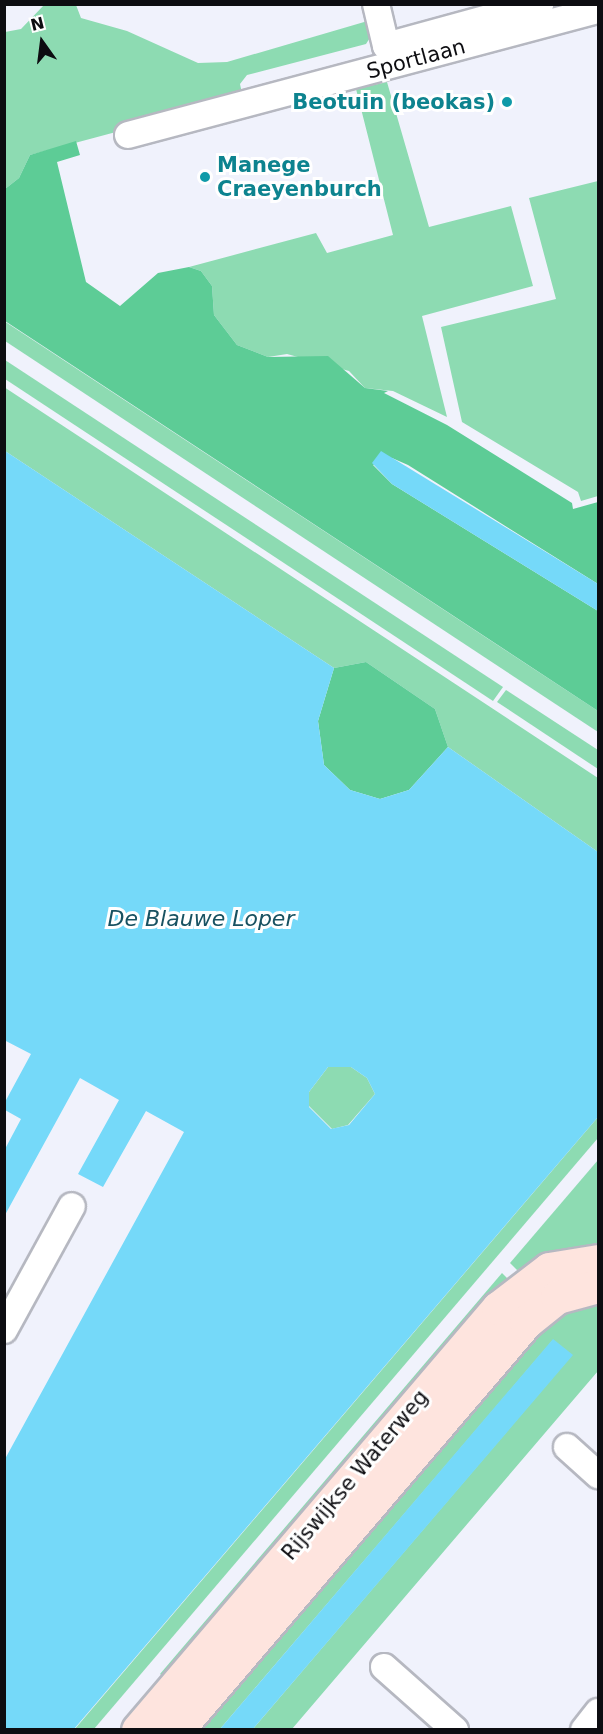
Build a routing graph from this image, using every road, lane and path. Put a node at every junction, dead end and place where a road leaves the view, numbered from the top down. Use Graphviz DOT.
graph roads {
  1 [pos="376,4"];
  2 [pos="540,4"];
  3 [pos="598,10"];
  4 [pos="128,135"];
  5 [pos="72,1206"];
  6 [pos="598,1261"];
  7 [pos="598,1286"];
  8 [pos="4,1330"];
  9 [pos="567,1448"];
  10 [pos="598,1475"];
  11 [pos="384,1667"];
  12 [pos="598,1712"];
  13 [pos="138,1730"];
  14 [pos="177,1730"];
  15 [pos="455,1730"];
  16 [pos="584,1730"];
  1 -- 2 [label="street"];
  3 -- 4 [label="street, Sportlaan"];
  5 -- 8 [label="street"];
  6 -- 13 [label="main road, Rijswijkse Waterweg"];
  7 -- 14 [label="main road, Rijswijkse Waterweg"];
  9 -- 10 [label="street"];
  11 -- 15 [label="street"];
  12 -- 16 [label="street"];
}
